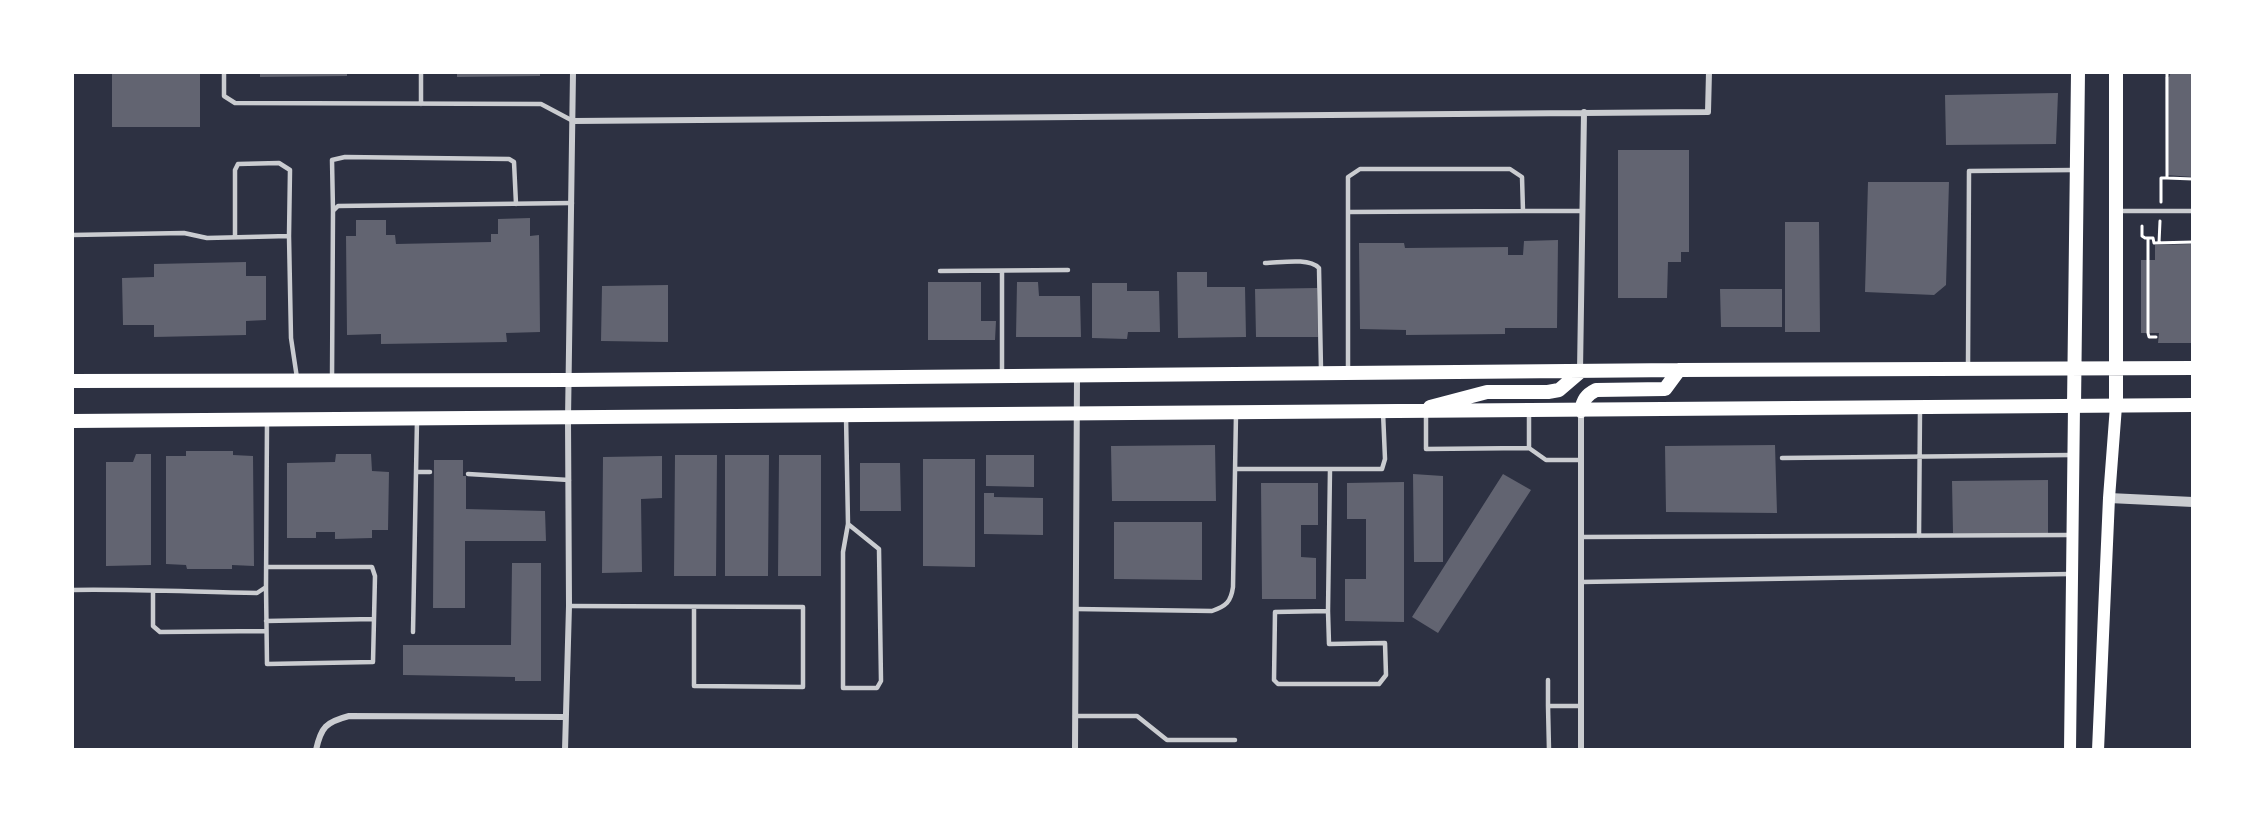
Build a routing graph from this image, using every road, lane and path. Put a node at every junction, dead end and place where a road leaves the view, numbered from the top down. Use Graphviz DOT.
graph roads {
  1 [pos="224,72"];
  2 [pos="421,72"];
  3 [pos="573,72"];
  4 [pos="1709,72"];
  5 [pos="2078,72"];
  6 [pos="2116,72"];
  7 [pos="2167,72"];
  8 [pos="421,104"];
  9 [pos="1584,112"];
  10 [pos="573,121"];
  11 [pos="2077,170"];
  12 [pos="2167,178"];
  13 [pos="2193,179"];
  14 [pos="2162,193"];
  15 [pos="572,203"];
  16 [pos="516,204"];
  17 [pos="333,210"];
  18 [pos="1523,210"];
  19 [pos="2117,210"];
  20 [pos="1582,211"];
  21 [pos="2193,211"];
  22 [pos="1348,212"];
  23 [pos="2142,226"];
  24 [pos="72,235"];
  25 [pos="289,236"];
  26 [pos="235,237"];
  27 [pos="2148,238"];
  28 [pos="2193,242"];
  29 [pos="1264,263"];
  30 [pos="1068,270"];
  31 [pos="940,271"];
  32 [pos="1002,271"];
  33 [pos="2156,337"];
  34 [pos="2193,368"];
  35 [pos="1968,369"];
  36 [pos="2074,369"];
  37 [pos="2115,369"];
  38 [pos="1679,370"];
  39 [pos="1580,372"];
  40 [pos="1321,373"];
  41 [pos="1348,373"];
  42 [pos="1077,375"];
  43 [pos="1002,376"];
  44 [pos="569,380"];
  45 [pos="72,381"];
  46 [pos="297,381"];
  47 [pos="332,381"];
  48 [pos="2193,405"];
  49 [pos="2074,406"];
  50 [pos="2116,406"];
  51 [pos="1920,408"];
  52 [pos="1581,411"];
  53 [pos="1383,412"];
  54 [pos="1420,412"];
  55 [pos="1529,412"];
  56 [pos="1236,414"];
  57 [pos="1077,415"];
  58 [pos="846,416"];
  59 [pos="568,418"];
  60 [pos="417,420"];
  61 [pos="72,421"];
  62 [pos="267,421"];
  63 [pos="1528,448"];
  64 [pos="2072,455"];
  65 [pos="1919,456"];
  66 [pos="1782,458"];
  67 [pos="1581,460"];
  68 [pos="1235,469"];
  69 [pos="1330,469"];
  70 [pos="416,472"];
  71 [pos="430,472"];
  72 [pos="468,474"];
  73 [pos="569,480"];
  74 [pos="2109,498"];
  75 [pos="2193,502"];
  76 [pos="848,524"];
  77 [pos="2071,535"];
  78 [pos="1919,536"];
  79 [pos="1581,537"];
  80 [pos="266,567"];
  81 [pos="2071,574"];
  82 [pos="1581,582"];
  83 [pos="266,587"];
  84 [pos="72,590"];
  85 [pos="153,592"];
  86 [pos="569,606"];
  87 [pos="694,607"];
  88 [pos="1076,609"];
  89 [pos="1328,611"];
  90 [pos="374,619"];
  91 [pos="266,621"];
  92 [pos="266,631"];
  93 [pos="413,632"];
  94 [pos="1548,680"];
  95 [pos="1548,706"];
  96 [pos="1581,706"];
  97 [pos="565,717"];
  98 [pos="1075,717"];
  99 [pos="1235,740"];
  100 [pos="316,750"];
  101 [pos="565,750"];
  102 [pos="1075,750"];
  103 [pos="1549,750"];
  104 [pos="1581,750"];
  105 [pos="2070,750"];
  106 [pos="2098,750"];
  1 -- 8 [label="lane"];
  2 -- 8 [label="lane"];
  3 -- 10 [label="street"];
  4 -- 9 [label="street"];
  5 -- 11 [label="main road"];
  6 -- 19 [label="main road"];
  7 -- 12 [label="path"];
  8 -- 10 [label="lane"];
  9 -- 10 [label="street"];
  9 -- 20 [label="street"];
  10 -- 15 [label="street"];
  11 -- 35 [label="lane"];
  11 -- 36 [label="main road"];
  12 -- 13 [label="path"];
  12 -- 14 [label="path"];
  15 -- 16 [label="lane"];
  15 -- 44 [label="street"];
  16 -- 17 [label="lane"];
  16 -- 17 [label="lane"];
  17 -- 47 [label="lane"];
  18 -- 20 [label="lane"];
  18 -- 22 [label="lane"];
  18 -- 22 [label="lane"];
  19 -- 21 [label="lane"];
  19 -- 37 [label="main road"];
  20 -- 39 [label="street"];
  22 -- 41 [label="lane"];
  23 -- 27 [label="path"];
  24 -- 26 [label="lane"];
  25 -- 26 [label="lane"];
  25 -- 26 [label="lane"];
  25 -- 46 [label="lane"];
  27 -- 28 [label="path"];
  27 -- 33 [label="path"];
  29 -- 40 [label="lane"];
  30 -- 32 [label="lane"];
  31 -- 32 [label="lane"];
  32 -- 43 [label="lane"];
  34 -- 37 [label="main road"];
  35 -- 36 [label="main road"];
  35 -- 38 [label="main road"];
  36 -- 37 [label="main road"];
  36 -- 49 [label="main road"];
  37 -- 50 [label="main road"];
  38 -- 39 [label="main road"];
  38 -- 52 [label="main road"];
  39 -- 41 [label="main road"];
  39 -- 54 [label="main road"];
  40 -- 41 [label="main road"];
  40 -- 42 [label="main road"];
  42 -- 43 [label="main road"];
  42 -- 57 [label="street"];
  43 -- 44 [label="main road"];
  44 -- 47 [label="main road"];
  44 -- 59 [label="street"];
  45 -- 46 [label="main road"];
  46 -- 47 [label="main road"];
  48 -- 50 [label="main road"];
  49 -- 50 [label="main road"];
  49 -- 51 [label="main road"];
  49 -- 64 [label="main road"];
  50 -- 74 [label="main road"];
  51 -- 52 [label="main road"];
  51 -- 65 [label="lane"];
  52 -- 55 [label="main road"];
  52 -- 67 [label="street"];
  53 -- 54 [label="main road"];
  53 -- 56 [label="main road"];
  53 -- 69 [label="lane"];
  54 -- 55 [label="main road"];
  54 -- 63 [label="lane"];
  55 -- 63 [label="lane"];
  56 -- 57 [label="main road"];
  56 -- 68 [label="lane"];
  57 -- 58 [label="main road"];
  57 -- 88 [label="street"];
  58 -- 59 [label="main road"];
  58 -- 76 [label="lane"];
  59 -- 60 [label="main road"];
  59 -- 73 [label="street"];
  60 -- 62 [label="main road"];
  60 -- 70 [label="lane"];
  61 -- 62 [label="main road"];
  62 -- 80 [label="lane"];
  63 -- 67 [label="lane"];
  64 -- 65 [label="lane"];
  64 -- 77 [label="main road"];
  65 -- 66 [label="lane"];
  65 -- 78 [label="lane"];
  67 -- 79 [label="street"];
  68 -- 69 [label="lane"];
  68 -- 88 [label="lane"];
  69 -- 89 [label="lane"];
  70 -- 71 [label="lane"];
  70 -- 93 [label="lane"];
  72 -- 73 [label="lane"];
  73 -- 86 [label="street"];
  74 -- 75 [label="street"];
  74 -- 106 [label="main road"];
  76 -- 76 [label="lane"];
  77 -- 78 [label="lane"];
  77 -- 81 [label="main road"];
  78 -- 79 [label="lane"];
  79 -- 82 [label="street"];
  80 -- 83 [label="lane"];
  80 -- 90 [label="lane"];
  81 -- 82 [label="lane"];
  81 -- 105 [label="main road"];
  82 -- 96 [label="street"];
  83 -- 85 [label="lane"];
  83 -- 91 [label="lane"];
  84 -- 85 [label="lane"];
  85 -- 92 [label="lane"];
  86 -- 87 [label="lane"];
  86 -- 97 [label="street"];
  87 -- 87 [label="lane"];
  88 -- 98 [label="street"];
  89 -- 89 [label="lane"];
  90 -- 91 [label="lane"];
  90 -- 92 [label="lane"];
  91 -- 92 [label="lane"];
  94 -- 95 [label="lane"];
  95 -- 96 [label="lane"];
  95 -- 103 [label="lane"];
  96 -- 104 [label="street"];
  97 -- 100 [label="street"];
  97 -- 101 [label="street"];
  98 -- 99 [label="lane"];
  98 -- 102 [label="street"];
}
